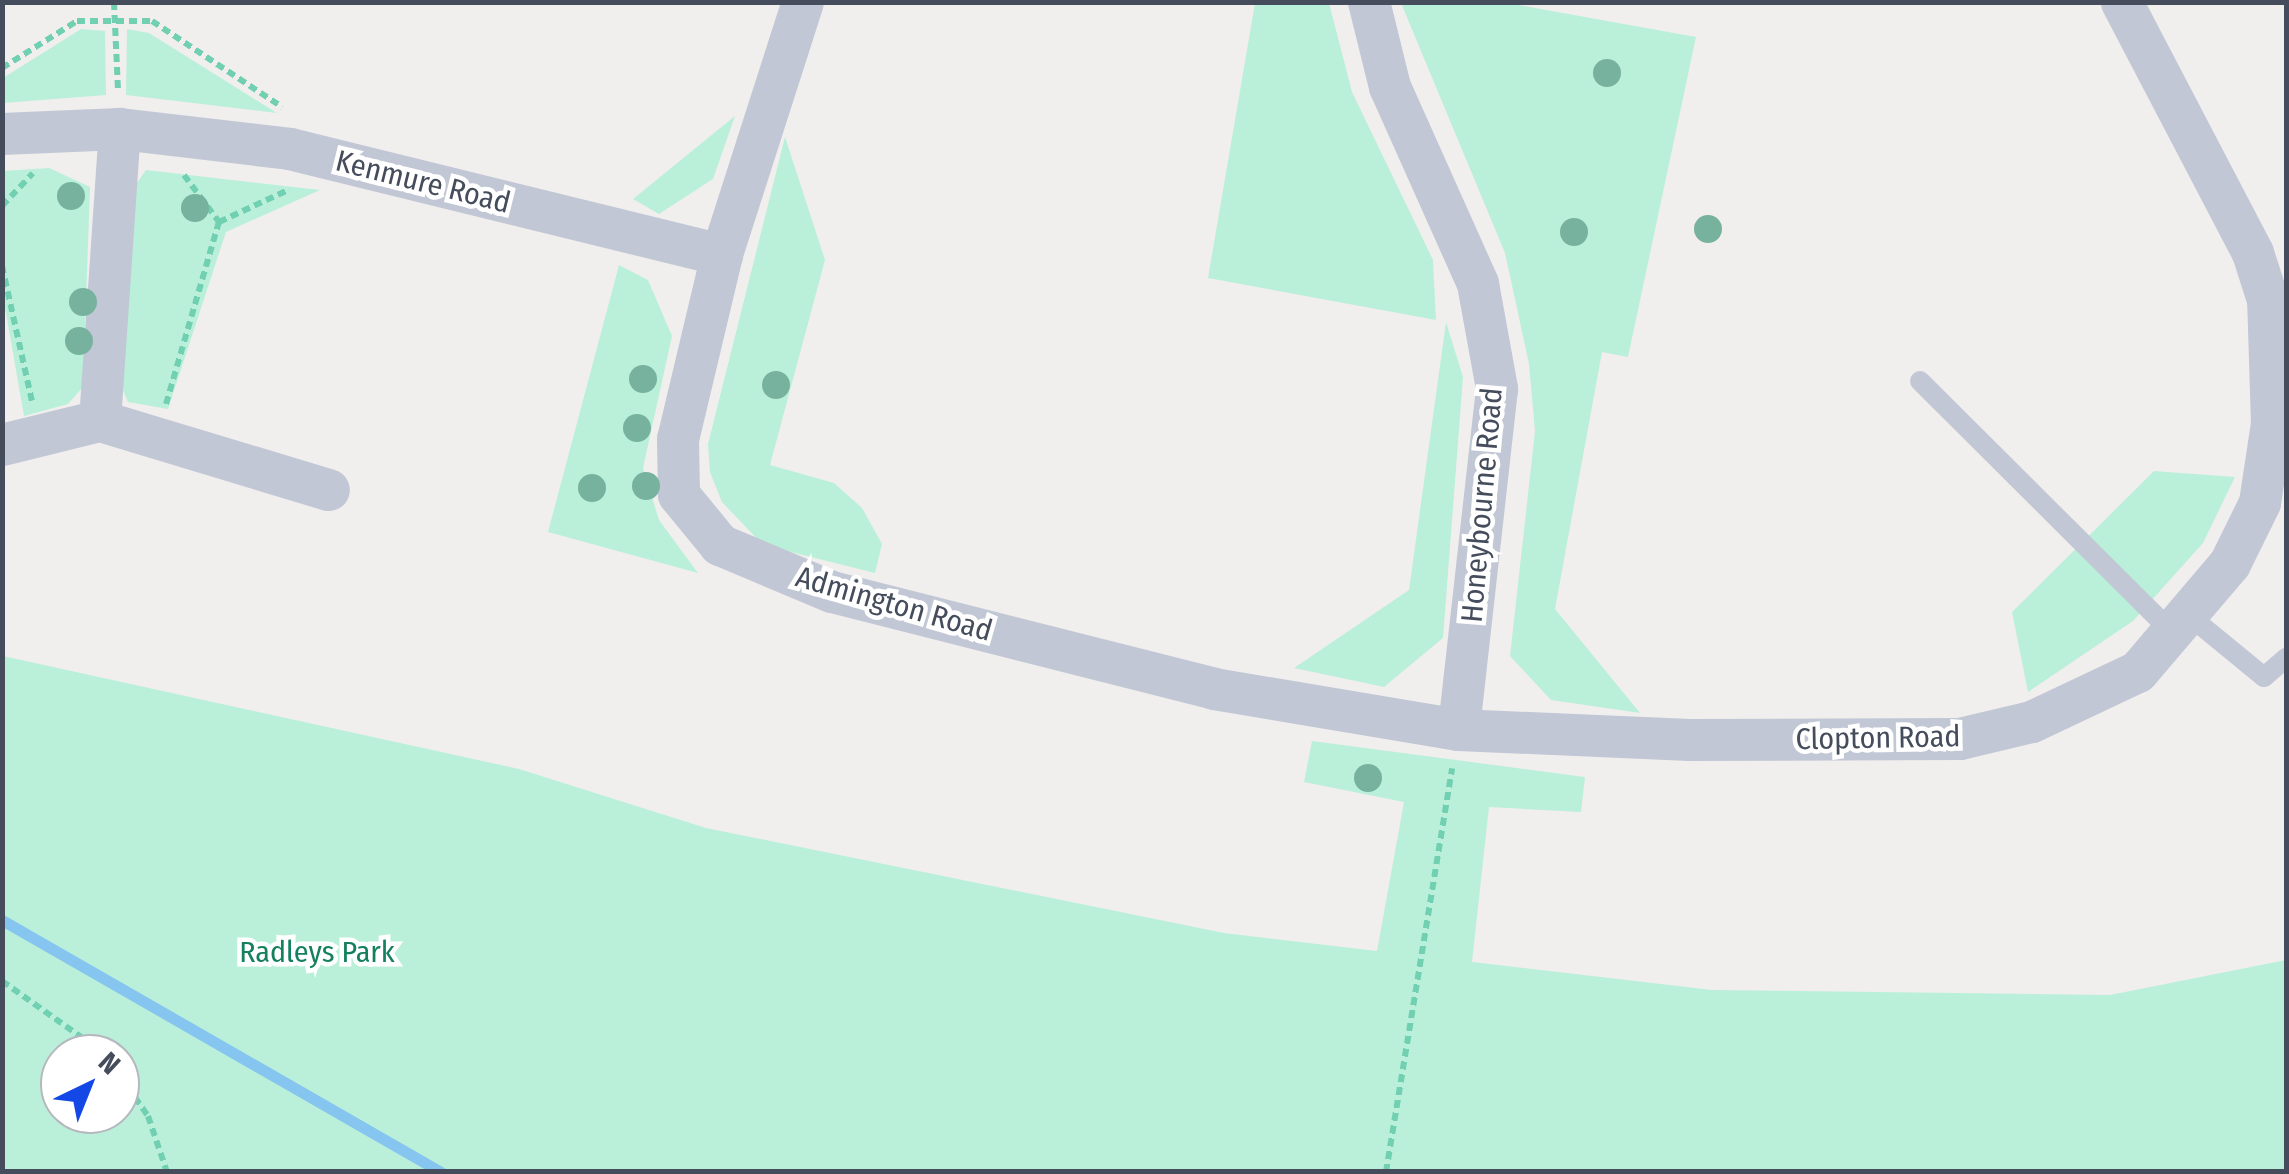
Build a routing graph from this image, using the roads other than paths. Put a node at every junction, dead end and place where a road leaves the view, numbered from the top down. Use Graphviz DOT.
graph roads {
  1 [pos="803,2"];
  2 [pos="1369,2"];
  3 [pos="2122,2"];
  4 [pos="120,129"];
  5 [pos="2,134"];
  6 [pos="722,255"];
  7 [pos="1920,381"];
  8 [pos="100,421"];
  9 [pos="2280,425"];
  10 [pos="21,440"];
  11 [pos="328,490"];
  12 [pos="2184,626"];
  13 [pos="2286,658"];
  14 [pos="1459,730"];
  1 -- 6 [label="street, Admington Road"];
  2 -- 14 [label="street, Honeybourne Road"];
  3 -- 9 [label="street, Clopton Road"];
  4 -- 5 [label="street, Kenmure Road"];
  4 -- 6 [label="street, Kenmure Road"];
  4 -- 8 [label="street"];
  6 -- 14 [label="street, Admington Road"];
  7 -- 12 [label="lane"];
  8 -- 10 [label="street"];
  8 -- 11 [label="street"];
  9 -- 12 [label="street, Clopton Road"];
  12 -- 13 [label="lane"];
  12 -- 14 [label="street, Clopton Road"];
}
